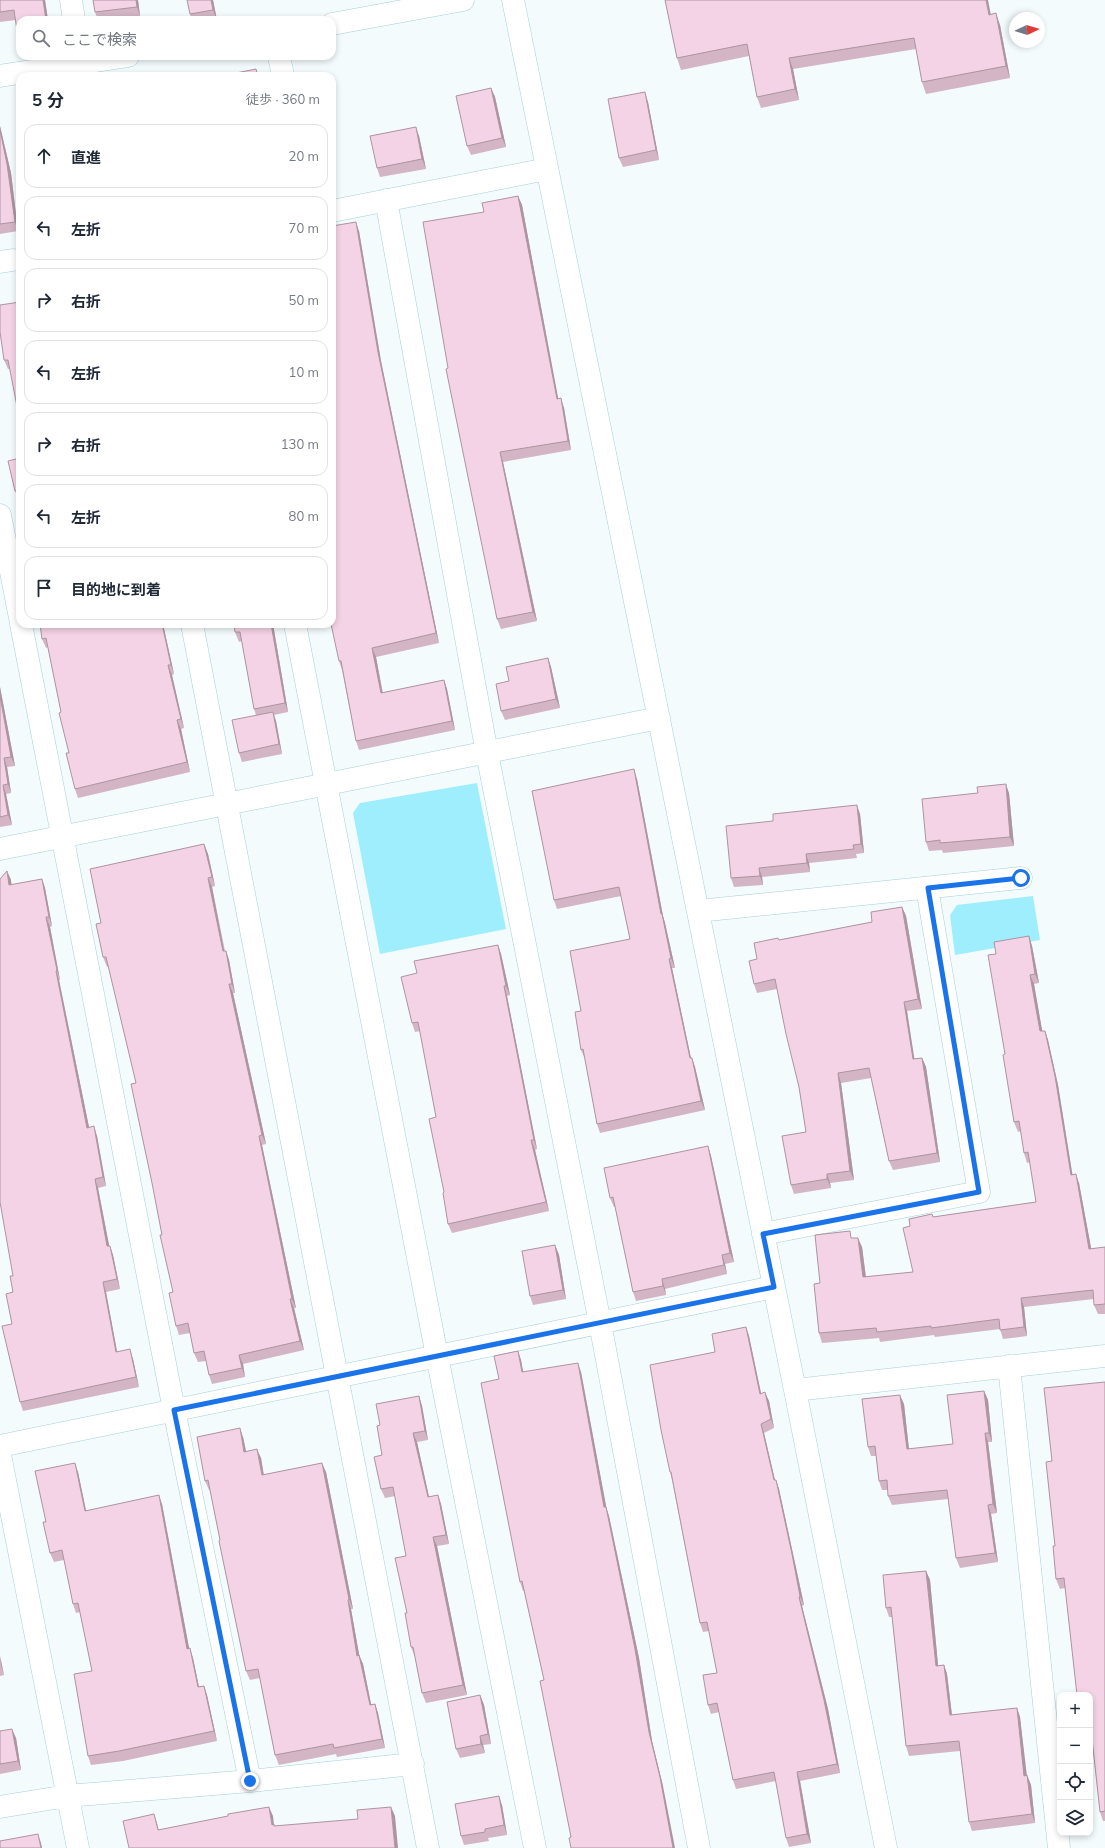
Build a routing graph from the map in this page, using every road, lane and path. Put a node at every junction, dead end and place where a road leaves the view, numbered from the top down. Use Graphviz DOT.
graph roads {
  1 [pos="71,0"];
  2 [pos="463,0"];
  3 [pos="513,0"];
  4 [pos="73,16"];
  5 [pos="336,23"];
  6 [pos="80,60"];
  7 [pos="280,60"];
  8 [pos="20,72"];
  9 [pos="282,72"];
  10 [pos="16,73"];
  11 [pos="0,76"];
  12 [pos="547,169"];
  13 [pos="386,200"];
  14 [pos="336,210"];
  15 [pos="0,515"];
  16 [pos="16,581"];
  17 [pos="22,628"];
  18 [pos="193,628"];
  19 [pos="296,628"];
  20 [pos="659,718"];
  21 [pos="487,753"];
  22 [pos="327,784"];
  23 [pos="226,804"];
  24 [pos="63,836"];
  25 [pos="0,849"];
  26 [pos="1021,878"];
  27 [pos="928,888"];
  28 [pos="698,911"];
  29 [pos="763,1234"];
  30 [pos="774,1287"];
  31 [pos="600,1323"];
  32 [pos="437,1356"];
  33 [pos="1105,1356"];
  34 [pos="1009,1366"];
  35 [pos="338,1377"];
  36 [pos="795,1390"];
  37 [pos="174,1410"];
  38 [pos="0,1446"];
  39 [pos="0,1455"];
  40 [pos="413,1764"];
  41 [pos="250,1781"];
  42 [pos="67,1796"];
  43 [pos="0,1807"];
  44 [pos="78,1848"];
  45 [pos="428,1848"];
  46 [pos="535,1848"];
  47 [pos="699,1848"];
  48 [pos="886,1848"];
  49 [pos="1059,1848"];
  1 -- 4 [label="street"];
  2 -- 5 [label="street"];
  3 -- 12 [label="street"];
  6 -- 8 [label="street"];
  7 -- 9 [label="street"];
  10 -- 11 [label="street"];
  12 -- 13 [label="street"];
  12 -- 20 [label="street"];
  13 -- 14 [label="street"];
  13 -- 21 [label="street"];
  15 -- 16 [label="street"];
  17 -- 24 [label="street"];
  18 -- 23 [label="street"];
  19 -- 22 [label="street"];
  20 -- 21 [label="street"];
  20 -- 28 [label="street"];
  21 -- 22 [label="street"];
  21 -- 31 [label="street"];
  22 -- 23 [label="street"];
  22 -- 32 [label="street"];
  23 -- 24 [label="street"];
  23 -- 35 [label="street"];
  24 -- 25 [label="street"];
  24 -- 37 [label="street"];
  26 -- 27 [label="street"];
  27 -- 28 [label="street"];
  27 -- 29 [label="street"];
  28 -- 29 [label="street"];
  29 -- 30 [label="street"];
  30 -- 31 [label="street"];
  30 -- 36 [label="street"];
  31 -- 32 [label="street"];
  31 -- 47 [label="street"];
  32 -- 35 [label="street"];
  32 -- 46 [label="street"];
  33 -- 34 [label="street"];
  34 -- 36 [label="street"];
  34 -- 49 [label="street"];
  35 -- 37 [label="street"];
  35 -- 40 [label="street"];
  36 -- 48 [label="street"];
  37 -- 38 [label="street"];
  37 -- 41 [label="street"];
  39 -- 42 [label="street"];
  40 -- 41 [label="street"];
  40 -- 45 [label="street"];
  41 -- 42 [label="street"];
  42 -- 43 [label="street"];
  42 -- 44 [label="street"];
}
